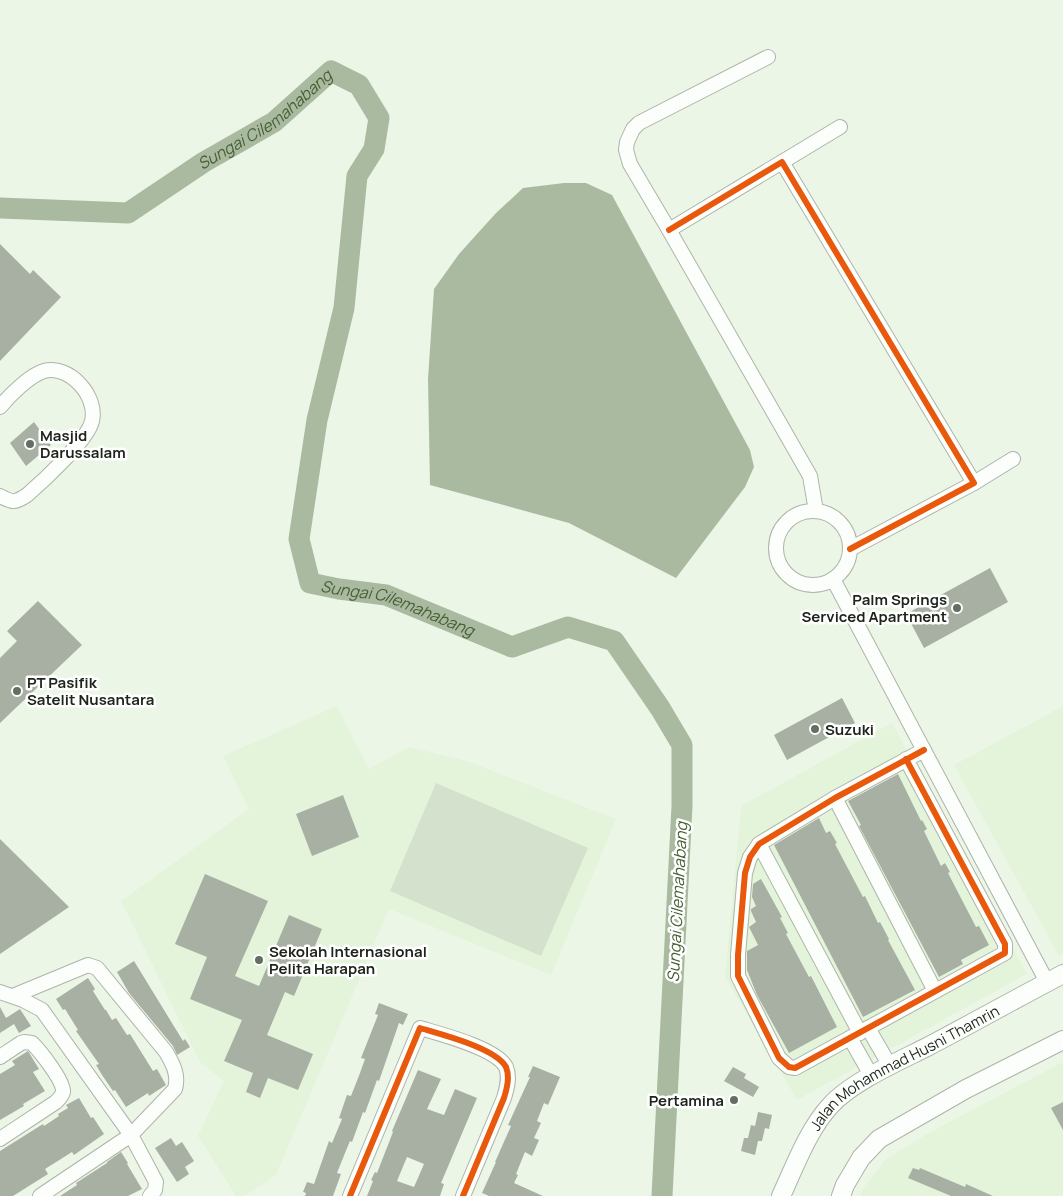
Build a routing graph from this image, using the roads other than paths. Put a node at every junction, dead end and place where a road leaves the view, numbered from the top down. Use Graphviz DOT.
graph roads {
  1 [pos="768,57"];
  2 [pos="840,127"];
  3 [pos="782,162"];
  4 [pos="669,230"];
  5 [pos="0,407"];
  6 [pos="1013,459"];
  7 [pos="974,483"];
  8 [pos="0,496"];
  9 [pos="816,511"];
  10 [pos="850,549"];
  11 [pos="833,579"];
  12 [pos="924,750"];
  13 [pos="906,759"];
  14 [pos="835,798"];
  15 [pos="758,844"];
  16 [pos="1063,974"];
  17 [pos="1047,982"];
  18 [pos="935,991"];
  19 [pos="7,994"];
  20 [pos="859,1033"];
  21 [pos="1063,1040"];
  22 [pos="0,1057"];
  23 [pos="890,1066"];
  24 [pos="872,1076"];
  25 [pos="131,1135"];
  26 [pos="0,1139"];
  27 [pos="40,1196"];
  28 [pos="150,1196"];
  29 [pos="350,1196"];
  30 [pos="463,1196"];
  31 [pos="781,1196"];
  32 [pos="841,1196"];
  1 -- 4 [label="street"];
  2 -- 3 [label="street"];
  3 -- 4 [label="street"];
  3 -- 7 [label="street"];
  4 -- 9 [label="street"];
  5 -- 8 [label="street"];
  6 -- 7 [label="street"];
  7 -- 10 [label="street"];
  9 -- 10 [label="street"];
  9 -- 11 [label="street"];
  10 -- 11 [label="street"];
  11 -- 12 [label="street"];
  12 -- 13 [label="street"];
  12 -- 17 [label="street"];
  13 -- 14 [label="street"];
  13 -- 18 [label="street"];
  14 -- 15 [label="street"];
  14 -- 18 [label="street"];
  15 -- 20 [label="street"];
  15 -- 20 [label="street"];
  16 -- 17 [label="street, Jalan Mohammad Husni Thamrin"];
  17 -- 23 [label="street, Jalan Mohammad Husni Thamrin"];
  18 -- 20 [label="street"];
  19 -- 25 [label="street"];
  19 -- 25 [label="street"];
  20 -- 23 [label="street"];
  20 -- 24 [label="street"];
  21 -- 32 [label="street"];
  22 -- 26 [label="street"];
  23 -- 24 [label="street, Jalan Mohammad Husni Thamrin"];
  24 -- 31 [label="street, Jalan Mohammad Husni Thamrin"];
  25 -- 27 [label="street"];
  25 -- 28 [label="street"];
  29 -- 30 [label="street"];
}
